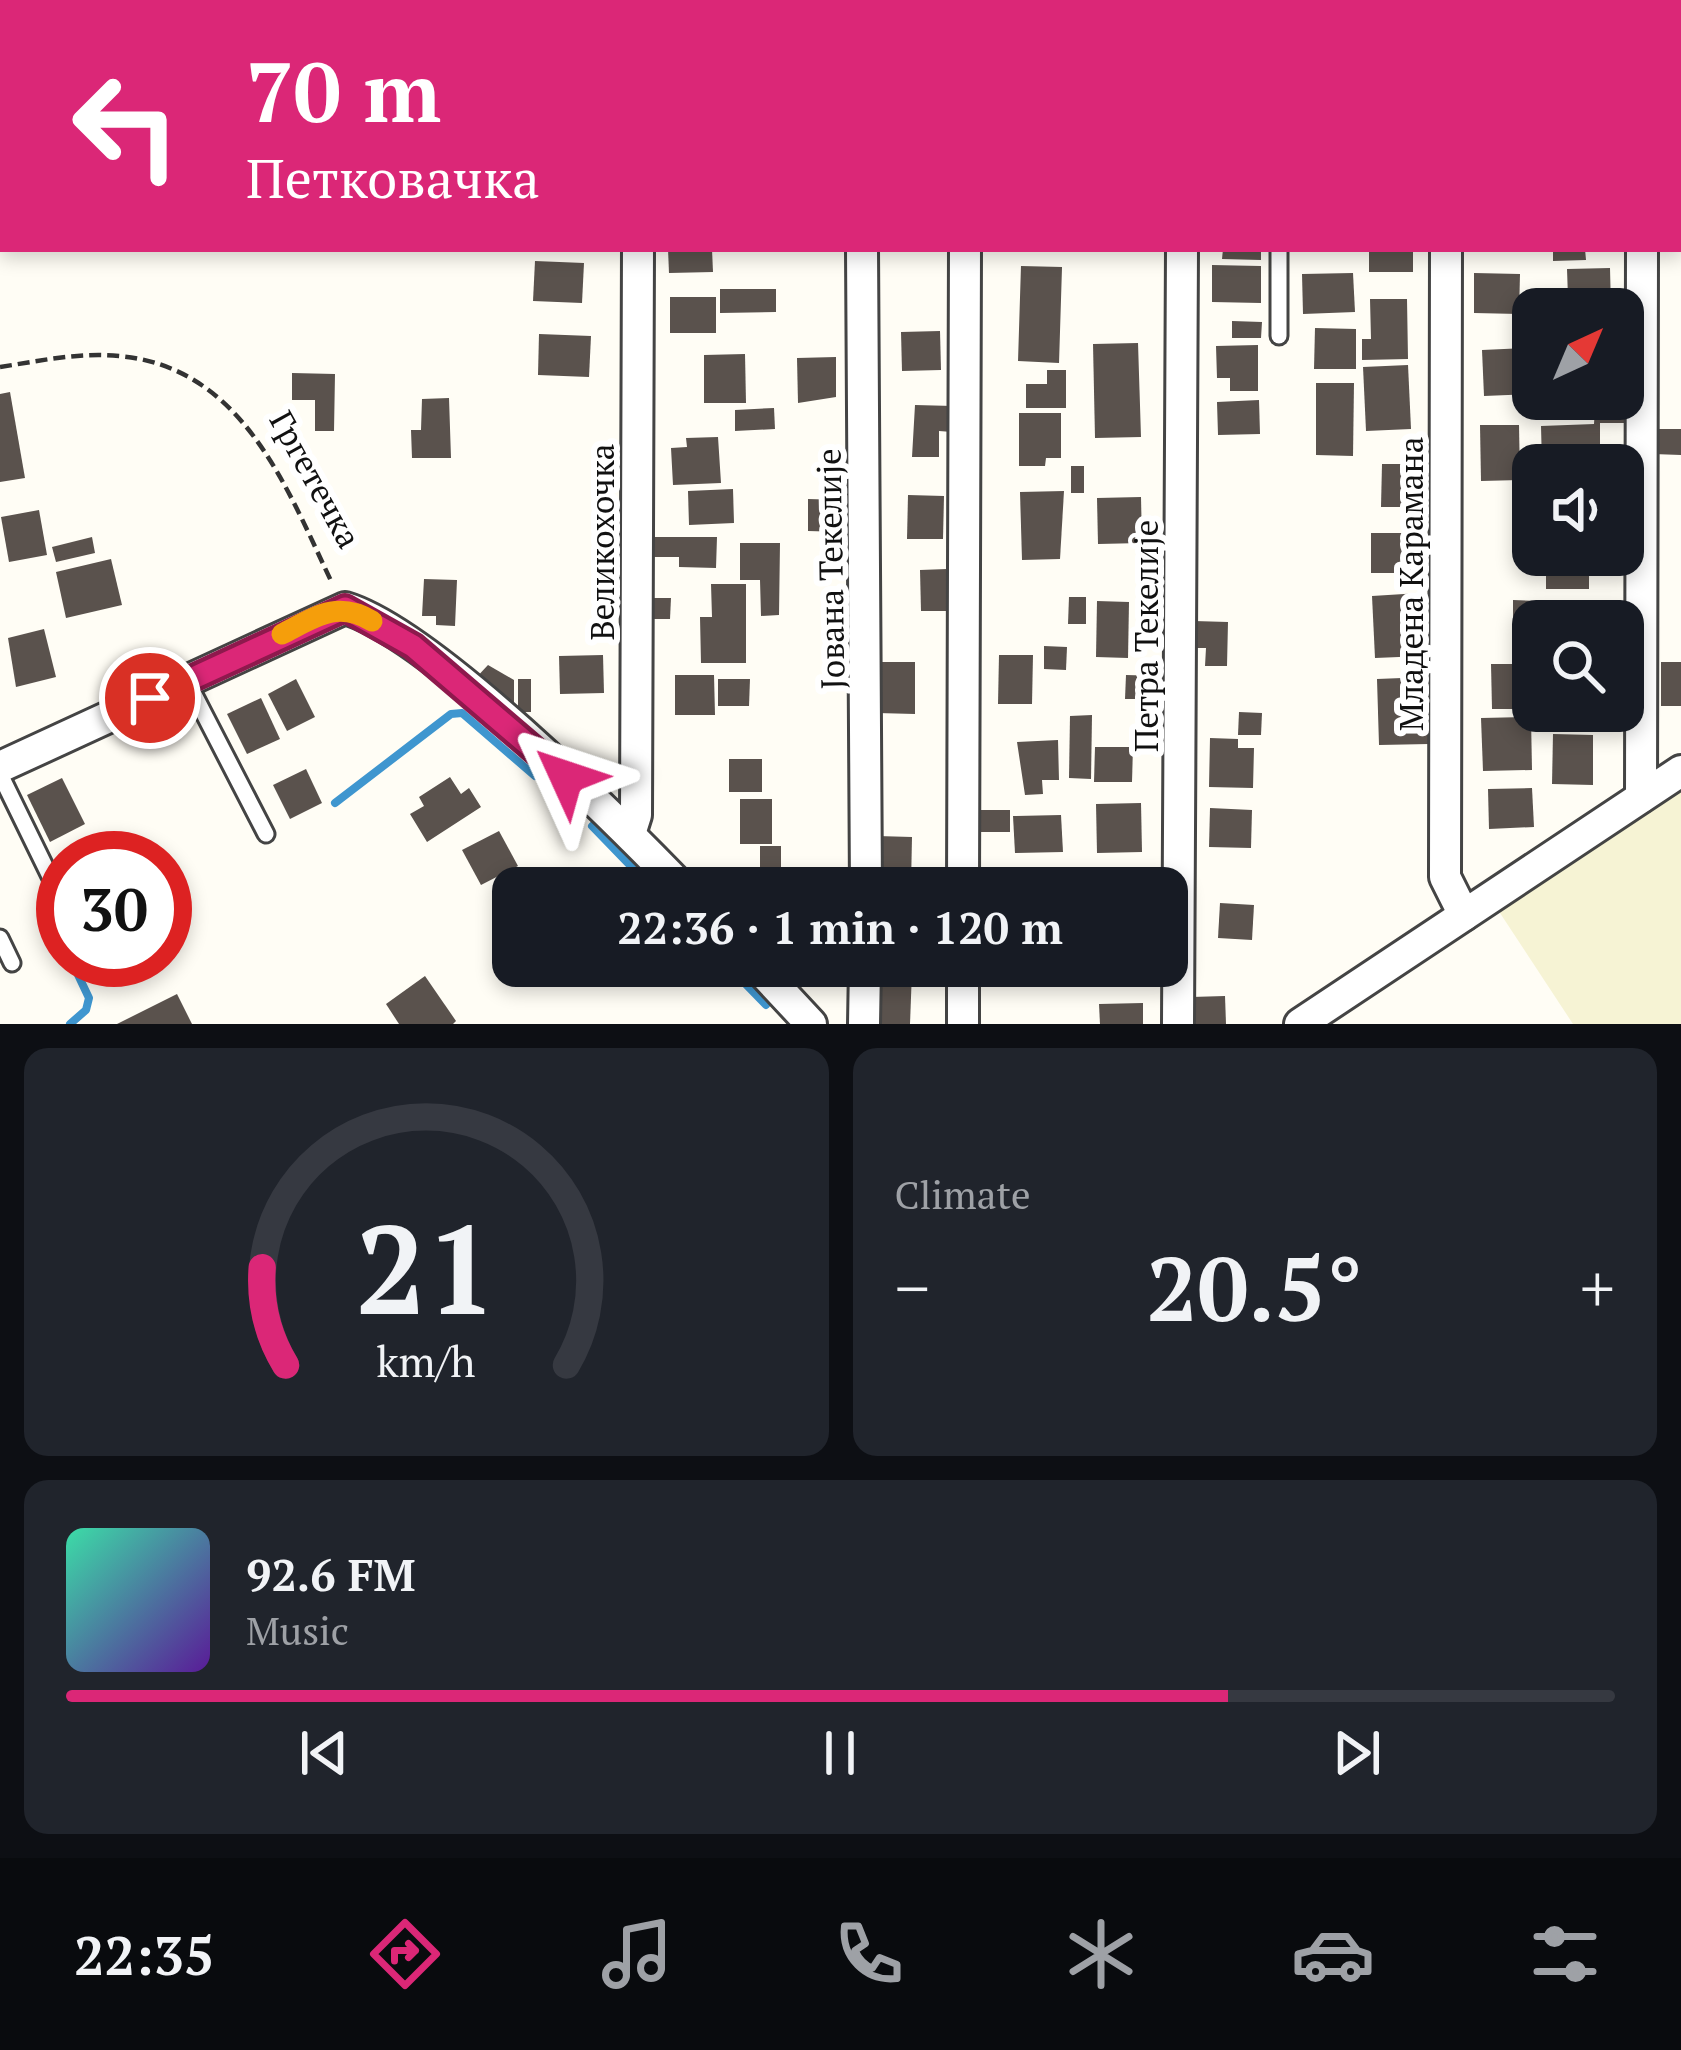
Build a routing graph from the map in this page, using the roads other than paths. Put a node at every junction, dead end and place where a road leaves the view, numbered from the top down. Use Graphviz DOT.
graph roads {
  1 [pos="638,252"];
  2 [pos="862,252"];
  3 [pos="965,252"];
  4 [pos="1182,252"];
  5 [pos="1280,252"];
  6 [pos="1446,252"];
  7 [pos="1642,252"];
  8 [pos="1280,336"];
  9 [pos="187,681"];
  10 [pos="0,771"];
  11 [pos="1681,771"];
  12 [pos="1640,797"];
  13 [pos="266,834"];
  14 [pos="630,834"];
  15 [pos="36,846"];
  16 [pos="662,867"];
  17 [pos="866,867"];
  18 [pos="964,867"];
  19 [pos="1464,915"];
  20 [pos="0,938"];
  21 [pos="13,963"];
  22 [pos="777,987"];
  23 [pos="865,987"];
  24 [pos="963,987"];
  25 [pos="811,1024"];
  26 [pos="864,1024"];
  27 [pos="963,1024"];
  28 [pos="1178,1024"];
  29 [pos="1300,1024"];
  1 -- 14 [label="street, Великохочка"];
  2 -- 17 [label="street, Јована Текелије"];
  3 -- 18 [label="street"];
  4 -- 28 [label="street, Петра Текелије"];
  5 -- 8 [label="lane"];
  6 -- 19 [label="street, Младена Карамана"];
  7 -- 12 [label="street"];
  9 -- 10 [label="street"];
  9 -- 13 [label="lane"];
  9 -- 14 [label="street"];
  10 -- 15 [label="lane"];
  11 -- 12 [label="street"];
  12 -- 19 [label="street"];
  14 -- 16 [label="street"];
  19 -- 29 [label="street"];
  20 -- 21 [label="lane"];
  22 -- 25 [label="street"];
  23 -- 26 [label="street"];
  24 -- 27 [label="street"];
}
